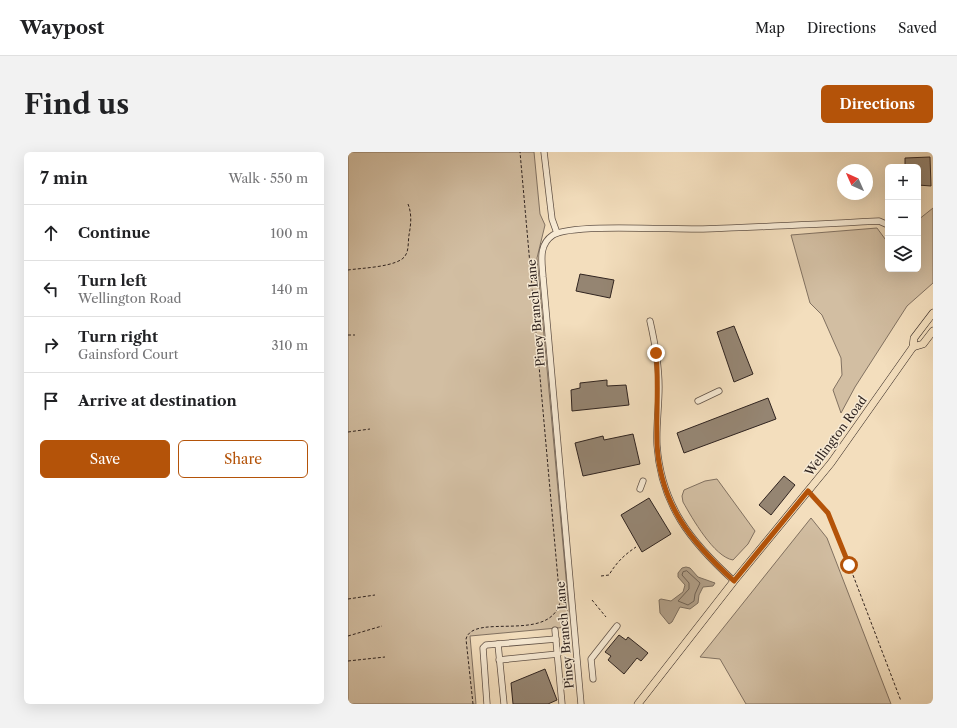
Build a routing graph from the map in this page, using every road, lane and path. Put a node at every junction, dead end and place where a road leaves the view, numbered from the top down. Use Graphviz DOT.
graph roads {
  1 [pos="520,152"];
  2 [pos="544,152"];
  3 [pos="408,204"];
  4 [pos="885,224"];
  5 [pos="557,233"];
  6 [pos="348,270"];
  7 [pos="933,313"];
  8 [pos="650,321"];
  9 [pos="933,331"];
  10 [pos="348,335"];
  11 [pos="354,335"];
  12 [pos="913,347"];
  13 [pos="719,391"];
  14 [pos="698,401"];
  15 [pos="370,429"];
  16 [pos="348,432"];
  17 [pos="643,481"];
  18 [pos="640,489"];
  19 [pos="808,491"];
  20 [pos="636,547"];
  21 [pos="601,576"];
  22 [pos="734,581"];
  23 [pos="375,595"];
  24 [pos="348,599"];
  25 [pos="592,600"];
  26 [pos="606,617"];
  27 [pos="382,626"];
  28 [pos="617,626"];
  29 [pos="555,630"];
  30 [pos="348,636"];
  31 [pos="556,639"];
  32 [pos="498,644"];
  33 [pos="558,654"];
  34 [pos="385,658"];
  35 [pos="499,660"];
  36 [pos="348,661"];
  37 [pos="593,679"];
  38 [pos="901,701"];
  39 [pos="472,704"];
  40 [pos="487,704"];
  41 [pos="504,704"];
  42 [pos="562,704"];
  43 [pos="582,704"];
  44 [pos="638,704"];
  1 -- 39 [label="path"];
  2 -- 5 [label="street"];
  3 -- 6 [label="path"];
  4 -- 5 [label="street"];
  5 -- 43 [label="street, Piney Branch Lane"];
  7 -- 12 [label="main road, Wellington Road"];
  8 -- 22 [label="street"];
  9 -- 12 [label="main road, Wellington Road"];
  10 -- 11 [label="path"];
  12 -- 19 [label="main road, Wellington Road"];
  13 -- 14 [label="street"];
  15 -- 16 [label="path"];
  17 -- 18 [label="street"];
  19 -- 22 [label="main road, Wellington Road"];
  19 -- 38 [label="path"];
  20 -- 21 [label="path"];
  22 -- 44 [label="main road, Wellington Road"];
  23 -- 24 [label="path"];
  25 -- 26 [label="path"];
  27 -- 30 [label="path"];
  28 -- 37 [label="street"];
  29 -- 31 [label="street"];
  31 -- 32 [label="street"];
  31 -- 33 [label="street"];
  32 -- 35 [label="street"];
  32 -- 40 [label="street"];
  33 -- 35 [label="street"];
  33 -- 42 [label="street"];
  34 -- 36 [label="path"];
  35 -- 41 [label="street"];
}
